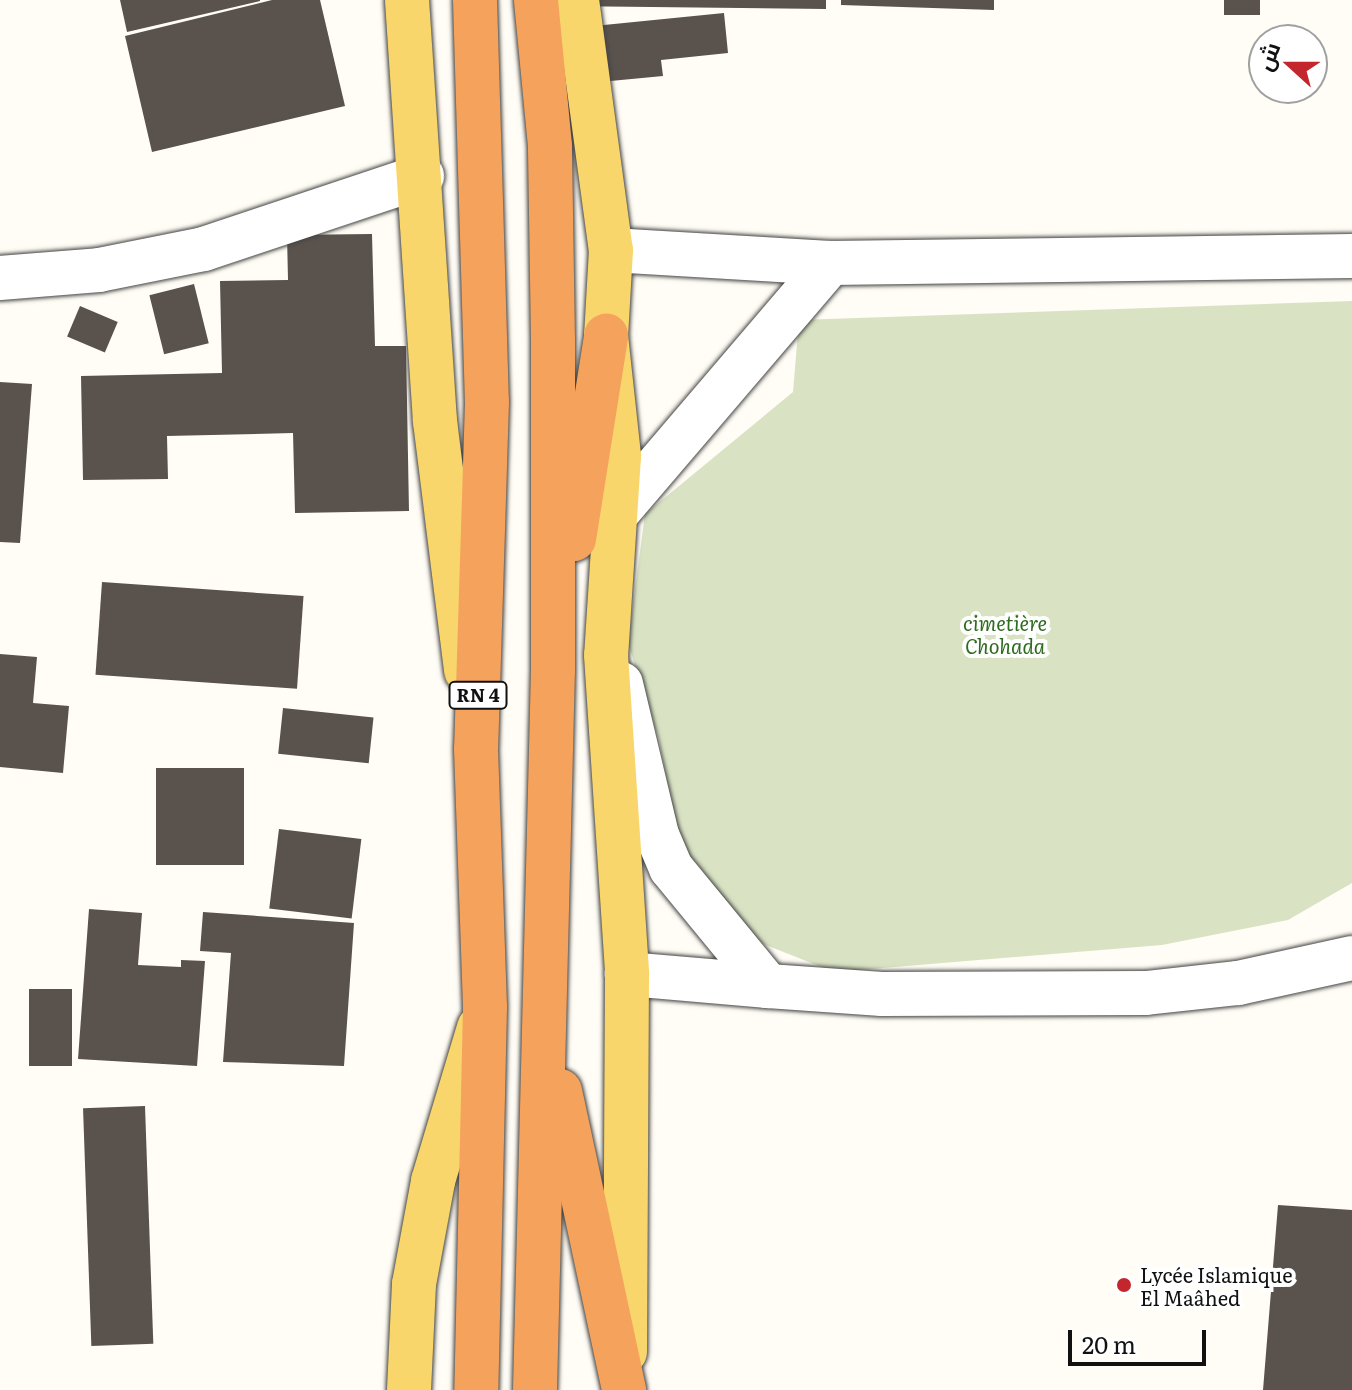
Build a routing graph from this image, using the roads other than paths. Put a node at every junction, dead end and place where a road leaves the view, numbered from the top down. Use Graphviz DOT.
graph roads {
  1 [pos="407,0"];
  2 [pos="475,0"];
  3 [pos="536,0"];
  4 [pos="577,0"];
  5 [pos="422,176"];
  6 [pos="611,250"];
  7 [pos="1352,256"];
  8 [pos="830,263"];
  9 [pos="0,278"];
  10 [pos="606,336"];
  11 [pos="616,514"];
  12 [pos="606,655"];
  13 [pos="553,671"];
  14 [pos="476,749"];
  15 [pos="1352,958"];
  16 [pos="627,974"];
  17 [pos="768,986"];
  18 [pos="485,1007"];
  19 [pos="543,1010"];
  20 [pos="409,1390"];
  21 [pos="476,1390"];
  22 [pos="535,1390"];
  23 [pos="624,1390"];
  1 -- 5 [label="main road"];
  2 -- 14 [label="highway, RN 4"];
  3 -- 13 [label="highway"];
  4 -- 6 [label="main road"];
  5 -- 9 [label="street"];
  5 -- 14 [label="main road"];
  6 -- 8 [label="street"];
  6 -- 10 [label="main road"];
  7 -- 8 [label="street"];
  8 -- 11 [label="street"];
  10 -- 11 [label="main road"];
  10 -- 13 [label="highway"];
  11 -- 12 [label="main road"];
  12 -- 16 [label="main road"];
  12 -- 17 [label="street"];
  13 -- 19 [label="highway"];
  14 -- 18 [label="highway, RN 4"];
  15 -- 17 [label="street"];
  16 -- 17 [label="street"];
  16 -- 23 [label="main road"];
  18 -- 20 [label="main road"];
  18 -- 21 [label="highway, RN 4"];
  19 -- 22 [label="highway"];
  19 -- 23 [label="highway"];
}
